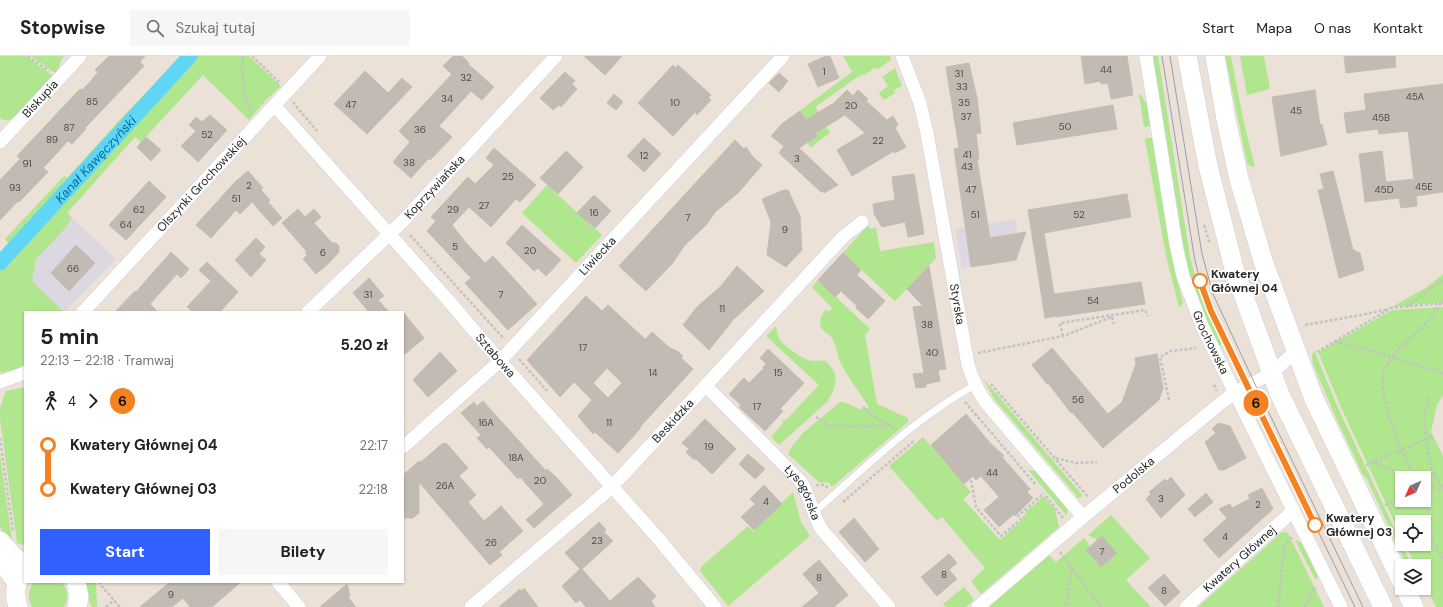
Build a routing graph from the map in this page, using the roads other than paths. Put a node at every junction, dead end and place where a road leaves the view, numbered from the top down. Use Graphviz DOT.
graph roads {
  1 [pos="80,56"];
  2 [pos="320,56"];
  3 [pos="556,56"];
  4 [pos="783,56"];
  5 [pos="902,56"];
  6 [pos="1146,56"];
  7 [pos="1187,56"];
  8 [pos="1215,56"];
  9 [pos="275,106"];
  10 [pos="3,136"];
  11 [pos="862,222"];
  12 [pos="389,234"];
  13 [pos="84,311"];
  14 [pos="309,311"];
  15 [pos="1296,352"];
  16 [pos="500,361"];
  17 [pos="24,373"];
  18 [pos="1272,373"];
  19 [pos="0,382"];
  20 [pos="975,385"];
  21 [pos="706,386"];
  22 [pos="1234,393"];
  23 [pos="404,446"];
  24 [pos="612,486"];
  25 [pos="1293,512"];
  26 [pos="813,513"];
  27 [pos="1084,517"];
  28 [pos="13,563"];
  29 [pos="1395,567"];
  30 [pos="279,583"];
  31 [pos="1408,595"];
  32 [pos="18,607"];
  33 [pos="299,607"];
  34 [pos="471,607"];
  35 [pos="715,607"];
  36 [pos="889,607"];
  37 [pos="978,607"];
  38 [pos="1186,607"];
  39 [pos="1341,607"];
  40 [pos="1383,607"];
  41 [pos="1414,607"];
  1 -- 10 [label="street, Biskupia"];
  2 -- 9 [label="street, Olszynki Grochowskiej"];
  3 -- 12 [label="street, Koprzywiańska"];
  4 -- 16 [label="street, Liwiecka"];
  5 -- 20 [label="street, Styrska"];
  6 -- 22 [label="street, Grochowska"];
  7 -- 18 [label="main road"];
  8 -- 15 [label="main road"];
  9 -- 12 [label="street, Sztabowa"];
  9 -- 13 [label="street, Olszynki Grochowskiej"];
  11 -- 21 [label="street, Beskidzka"];
  12 -- 14 [label="street, Koprzywiańska"];
  12 -- 16 [label="street, Sztabowa"];
  15 -- 18 [label="street, Podolska"];
  15 -- 29 [label="main road"];
  16 -- 23 [label="street, Liwiecka"];
  16 -- 24 [label="street, Sztabowa"];
  17 -- 19 [label="street"];
  18 -- 22 [label="street, Podolska"];
  18 -- 40 [label="main road"];
  20 -- 26 [label="lane"];
  20 -- 27 [label="street, Styrska"];
  21 -- 24 [label="street, Beskidzka"];
  21 -- 26 [label="street, Łysogórska"];
  22 -- 25 [label="street, Grochowska"];
  22 -- 27 [label="street, Podolska"];
  24 -- 34 [label="street, Beskidzka"];
  24 -- 35 [label="street, Sztabowa"];
  25 -- 38 [label="street, Kwatery Głównej"];
  25 -- 39 [label="street, Grochowska"];
  26 -- 36 [label="street, Łysogórska"];
  27 -- 37 [label="street, Podolska"];
  28 -- 32 [label="main road"];
  30 -- 33 [label="street"];
  31 -- 41 [label="main road"];
}
